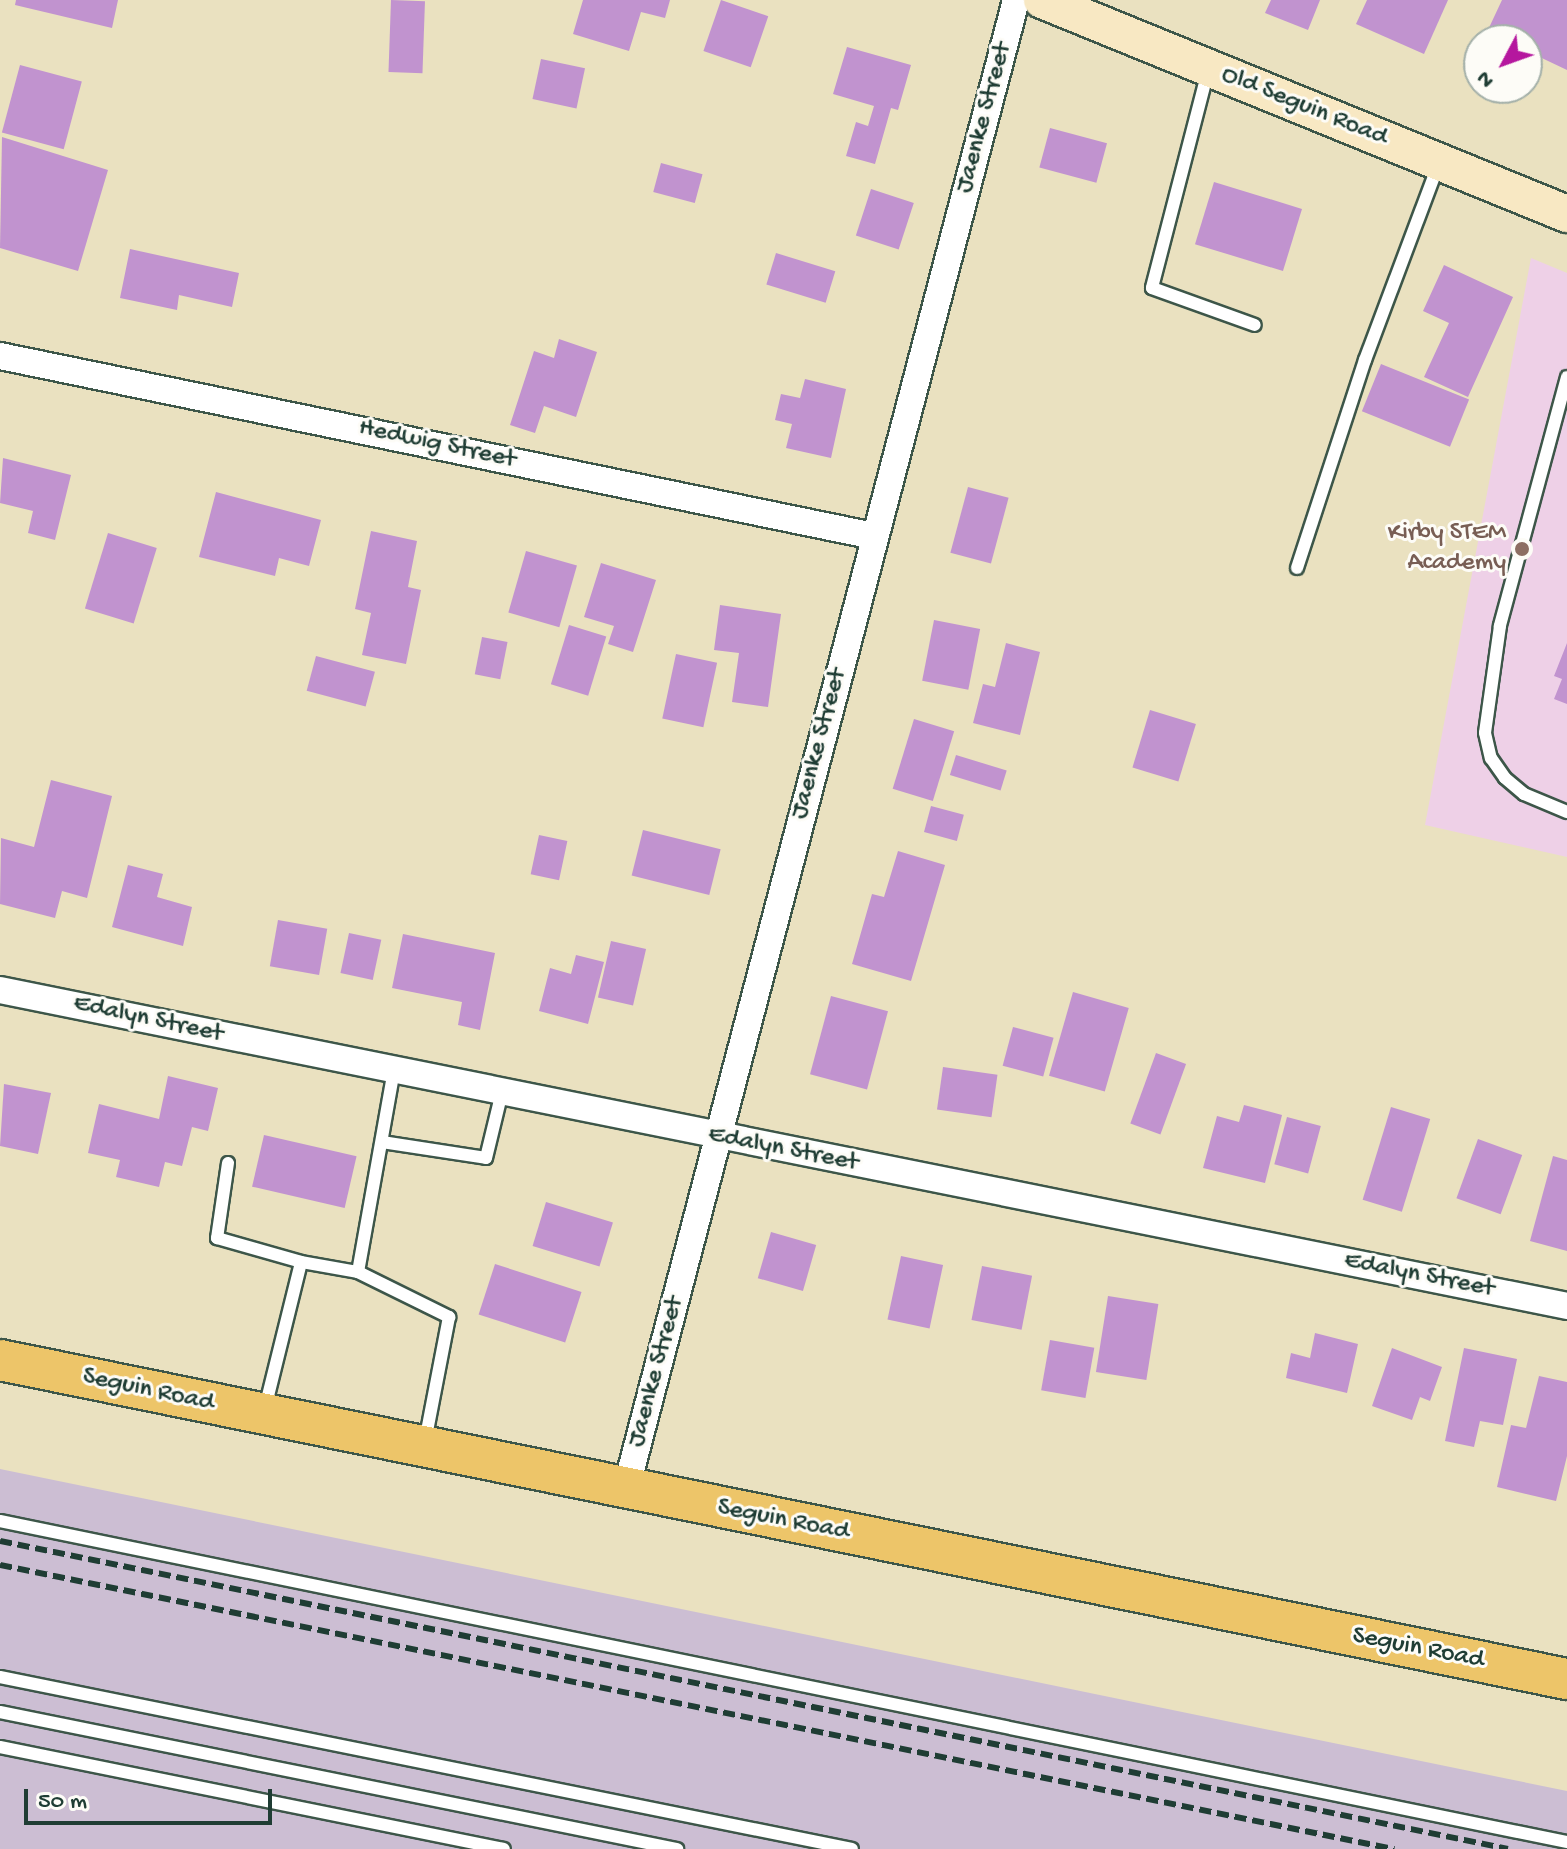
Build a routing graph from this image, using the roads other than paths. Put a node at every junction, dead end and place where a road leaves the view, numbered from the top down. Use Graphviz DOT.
graph roads {
  1 [pos="1016,0"];
  2 [pos="1042,0"];
  3 [pos="1208,68"];
  4 [pos="1440,163"];
  5 [pos="1567,214"];
  6 [pos="1255,325"];
  7 [pos="0,356"];
  8 [pos="1567,377"];
  9 [pos="1562,419"];
  10 [pos="874,536"];
  11 [pos="1297,568"];
  12 [pos="1567,812"];
  13 [pos="0,990"];
  14 [pos="394,1070"];
  15 [pos="502,1092"];
  16 [pos="718,1137"];
  17 [pos="382,1142"];
  18 [pos="228,1163"];
  19 [pos="301,1262"];
  20 [pos="358,1272"];
  21 [pos="1567,1306"];
  22 [pos="0,1360"];
  23 [pos="264,1415"];
  24 [pos="424,1448"];
  25 [pos="626,1489"];
  26 [pos="0,1521"];
  27 [pos="0,1677"];
  28 [pos="1567,1679"];
  29 [pos="0,1712"];
  30 [pos="0,1747"];
  31 [pos="1567,1842"];
  32 [pos="504,1849"];
  33 [pos="677,1849"];
  34 [pos="852,1849"];
  1 -- 10 [label="street, Jaenke Street"];
  2 -- 3 [label="street, Old Seguin Road"];
  3 -- 4 [label="street, Old Seguin Road"];
  3 -- 6 [label="lane"];
  4 -- 5 [label="street, Old Seguin Road"];
  4 -- 11 [label="lane"];
  7 -- 10 [label="street, Hedwig Street"];
  8 -- 9 [label="lane"];
  9 -- 12 [label="lane"];
  10 -- 16 [label="street, Jaenke Street"];
  13 -- 14 [label="street, Edalyn Street"];
  14 -- 15 [label="street, Edalyn Street"];
  14 -- 17 [label="lane"];
  15 -- 16 [label="street, Edalyn Street"];
  15 -- 17 [label="lane"];
  16 -- 21 [label="street, Edalyn Street"];
  16 -- 25 [label="street, Jaenke Street"];
  17 -- 20 [label="lane"];
  18 -- 19 [label="lane"];
  19 -- 20 [label="lane"];
  19 -- 23 [label="lane"];
  20 -- 24 [label="lane"];
  22 -- 23 [label="main road, Seguin Road"];
  23 -- 24 [label="main road, Seguin Road"];
  24 -- 25 [label="main road, Seguin Road"];
  25 -- 28 [label="main road, Seguin Road"];
  26 -- 31 [label="lane"];
  27 -- 34 [label="lane"];
  29 -- 33 [label="lane"];
  30 -- 32 [label="lane"];
}
